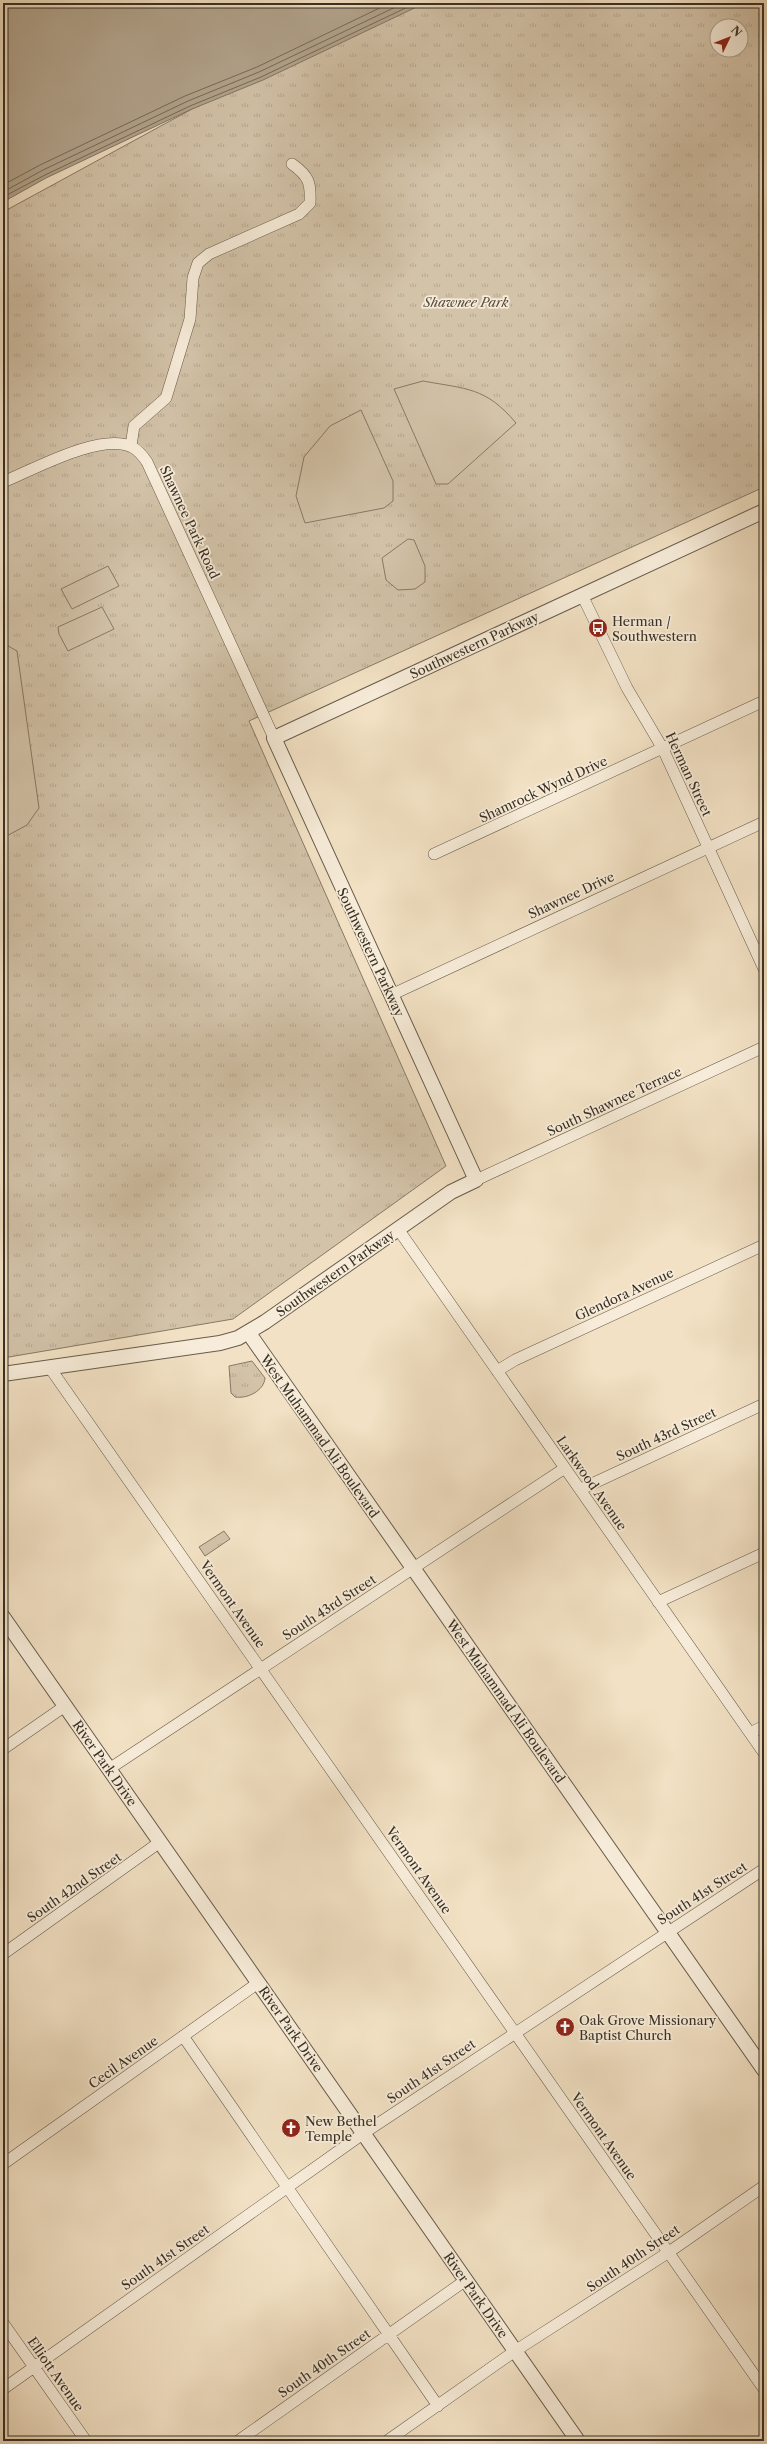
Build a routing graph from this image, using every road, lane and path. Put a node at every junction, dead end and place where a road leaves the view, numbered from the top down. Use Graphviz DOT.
graph roads {
  1 [pos="292,164"];
  2 [pos="131,446"];
  3 [pos="3,482"];
  4 [pos="764,511"];
  5 [pos="582,595"];
  6 [pos="764,702"];
  7 [pos="274,738"];
  8 [pos="663,748"];
  9 [pos="764,822"];
  10 [pos="708,848"];
  11 [pos="434,854"];
  12 [pos="764,969"];
  13 [pos="391,995"];
  14 [pos="764,1047"];
  15 [pos="476,1180"];
  16 [pos="398,1229"];
  17 [pos="764,1245"];
  18 [pos="248,1332"];
  19 [pos="50,1368"];
  20 [pos="496,1371"];
  21 [pos="3,1374"];
  22 [pos="764,1404"];
  23 [pos="565,1468"];
  24 [pos="580,1489"];
  25 [pos="764,1553"];
  26 [pos="413,1568"];
  27 [pos="658,1602"];
  28 [pos="3,1617"];
  29 [pos="261,1668"];
  30 [pos="65,1706"];
  31 [pos="764,1726"];
  32 [pos="750,1733"];
  33 [pos="3,1749"];
  34 [pos="764,1753"];
  35 [pos="109,1769"];
  36 [pos="160,1842"];
  37 [pos="764,1869"];
  38 [pos="668,1932"];
  39 [pos="3,1954"];
  40 [pos="258,1983"];
  41 [pos="515,2032"];
  42 [pos="183,2036"];
  43 [pos="764,2070"];
  44 [pos="364,2133"];
  45 [pos="3,2164"];
  46 [pos="764,2186"];
  47 [pos="287,2188"];
  48 [pos="668,2252"];
  49 [pos="466,2280"];
  50 [pos="3,2323"];
  51 [pos="388,2335"];
  52 [pos="515,2351"];
  53 [pos="34,2367"];
  54 [pos="3,2389"];
  55 [pos="764,2389"];
  56 [pos="438,2406"];
  57 [pos="86,2441"];
  58 [pos="238,2441"];
  59 [pos="387,2441"];
  60 [pos="578,2441"];
  1 -- 2 [label="street"];
  2 -- 3 [label="street"];
  2 -- 7 [label="street, Shawnee Park Road"];
  4 -- 5 [label="street, Southwestern Parkway"];
  5 -- 7 [label="street, Southwestern Parkway"];
  5 -- 8 [label="street, Herman Street"];
  6 -- 8 [label="street, Shamrock Wynd Drive"];
  7 -- 13 [label="street, Southwestern Parkway"];
  8 -- 10 [label="street, Herman Street"];
  8 -- 11 [label="street, Shamrock Wynd Drive"];
  9 -- 10 [label="street, Shawnee Drive"];
  10 -- 12 [label="street, Herman Street"];
  10 -- 13 [label="street, Shawnee Drive"];
  13 -- 15 [label="street, Southwestern Parkway"];
  14 -- 15 [label="street, South Shawnee Terrace"];
  15 -- 16 [label="street, Southwestern Parkway"];
  16 -- 18 [label="street, Southwestern Parkway"];
  16 -- 20 [label="street, Larkwood Avenue"];
  17 -- 20 [label="street, Glendora Avenue"];
  18 -- 19 [label="street, Southwestern Parkway"];
  18 -- 26 [label="street, West Muhammad Ali Boulevard"];
  19 -- 21 [label="street, Southwestern Parkway"];
  19 -- 29 [label="street, Vermont Avenue"];
  20 -- 23 [label="street, Larkwood Avenue"];
  22 -- 24 [label="street, South 43rd Street"];
  23 -- 24 [label="street, Larkwood Avenue"];
  23 -- 26 [label="street, South 43rd Street"];
  24 -- 27 [label="street, Larkwood Avenue"];
  25 -- 27 [label="street"];
  26 -- 29 [label="street, South 43rd Street"];
  26 -- 38 [label="street, West Muhammad Ali Boulevard"];
  27 -- 32 [label="street, Larkwood Avenue"];
  28 -- 30 [label="street, River Park Drive"];
  29 -- 35 [label="street, South 43rd Street"];
  29 -- 41 [label="street, Vermont Avenue"];
  30 -- 33 [label="street"];
  30 -- 35 [label="street, River Park Drive"];
  31 -- 32 [label="street"];
  32 -- 34 [label="street, Larkwood Avenue"];
  35 -- 36 [label="street, River Park Drive"];
  36 -- 39 [label="street, South 42nd Street"];
  36 -- 40 [label="street, River Park Drive"];
  37 -- 38 [label="street, South 41st Street"];
  38 -- 41 [label="street, South 41st Street"];
  38 -- 43 [label="street, West Muhammad Ali Boulevard"];
  40 -- 42 [label="street, Cecil Avenue"];
  40 -- 44 [label="street, River Park Drive"];
  41 -- 44 [label="street, South 41st Street"];
  41 -- 48 [label="street, Vermont Avenue"];
  42 -- 45 [label="street, Cecil Avenue"];
  42 -- 47 [label="street"];
  44 -- 47 [label="street, South 41st Street"];
  44 -- 49 [label="street, River Park Drive"];
  46 -- 48 [label="street, South 40th Street"];
  47 -- 51 [label="street"];
  47 -- 53 [label="street, South 41st Street"];
  48 -- 52 [label="street, South 40th Street"];
  48 -- 55 [label="street, Vermont Avenue"];
  49 -- 51 [label="street, South 40th Street"];
  49 -- 52 [label="street, River Park Drive"];
  50 -- 53 [label="street, Elliott Avenue"];
  51 -- 56 [label="street"];
  51 -- 58 [label="street, South 40th Street"];
  52 -- 56 [label="street, South 40th Street"];
  52 -- 60 [label="street, River Park Drive"];
  53 -- 54 [label="street, South 41st Street"];
  53 -- 57 [label="street, Elliott Avenue"];
  56 -- 59 [label="street, South 40th Street"];
}
